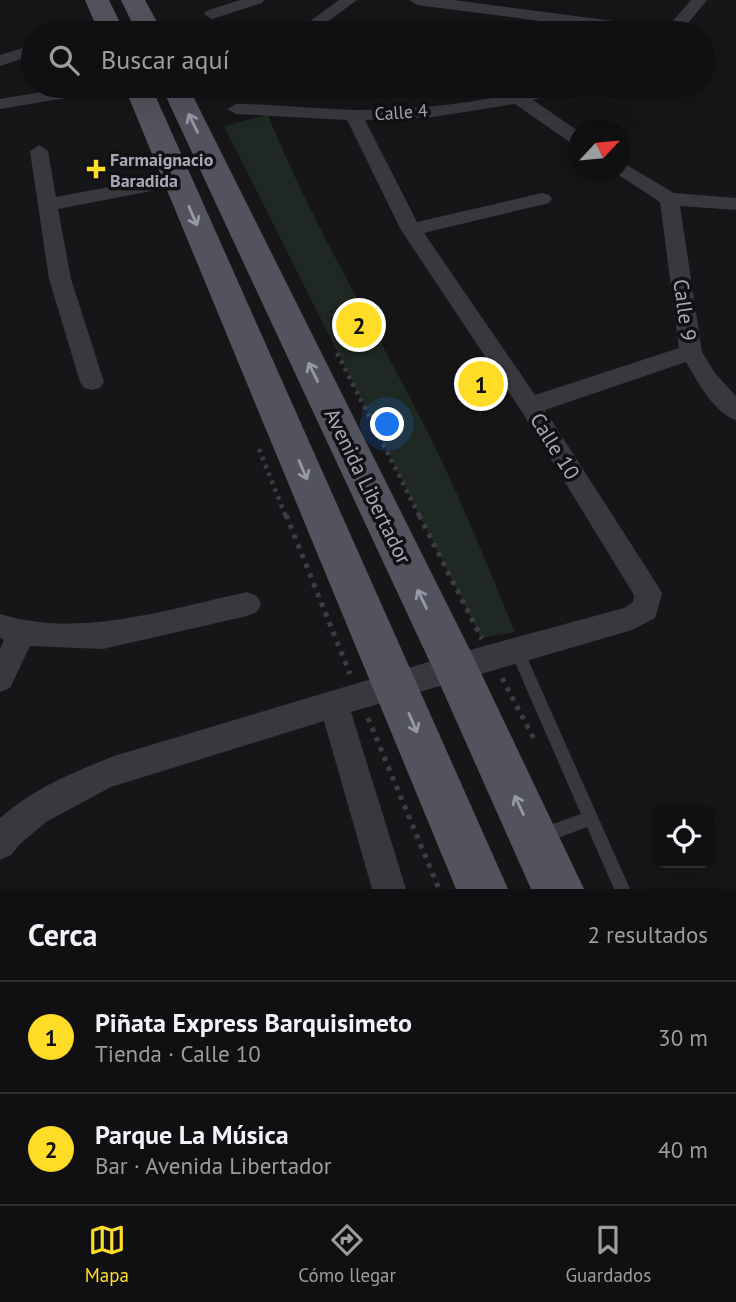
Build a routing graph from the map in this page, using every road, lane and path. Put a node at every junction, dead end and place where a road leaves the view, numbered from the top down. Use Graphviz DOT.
graph roads {
  1 [pos="97,0"];
  2 [pos="133,0"];
  3 [pos="256,0"];
  4 [pos="349,0"];
  5 [pos="417,0"];
  6 [pos="699,0"];
  7 [pos="212,14"];
  8 [pos="107,21"];
  9 [pos="144,21"];
  10 [pos="320,21"];
  11 [pos="577,21"];
  12 [pos="680,21"];
  13 [pos="21,54"];
  14 [pos="0,61"];
  15 [pos="36,98"];
  16 [pos="142,98"];
  17 [pos="180,98"];
  18 [pos="523,98"];
  19 [pos="520,99"];
  20 [pos="0,104"];
  21 [pos="236,109"];
  22 [pos="353,115"];
  23 [pos="568,132"];
  24 [pos="39,151"];
  25 [pos="631,174"];
  26 [pos="177,180"];
  27 [pos="542,199"];
  28 [pos="669,199"];
  29 [pos="736,204"];
  30 [pos="49,205"];
  31 [pos="411,230"];
  32 [pos="333,346"];
  33 [pos="691,352"];
  34 [pos="92,382"];
  35 [pos="530,406"];
  36 [pos="736,411"];
  37 [pos="247,604"];
  38 [pos="11,629"];
  39 [pos="517,651"];
  40 [pos="474,663"];
  41 [pos="0,678"];
  42 [pos="397,686"];
  43 [pos="334,704"];
  44 [pos="541,753"];
  45 [pos="590,818"];
  46 [pos="0,839"];
  47 [pos="535,839"];
  48 [pos="389,889"];
  49 [pos="482,889"];
  50 [pos="558,889"];
  51 [pos="622,889"];
  1 -- 8 [label="main road"];
  2 -- 9 [label="main road"];
  3 -- 7 [label="street"];
  4 -- 10 [label="street"];
  5 -- 11 [label="street"];
  6 -- 12 [label="street"];
  13 -- 14 [label="street"];
  15 -- 20 [label="street"];
  16 -- 26 [label="main road"];
  40 -- 17 [label="main road, Avenida Libertador, one-way"];
  18 -- 19 [label="street, Calle 4"];
  19 -- 22 [label="street, Calle 4"];
  19 -- 23 [label="street"];
  21 -- 22 [label="street, Calle 4"];
  22 -- 31 [label="street, Calle 10"];
  24 -- 30 [label="street"];
  25 -- 28 [label="street"];
  26 -- 30 [label="street"];
  26 -- 42 [label="main road, one-way"];
  27 -- 31 [label="street"];
  28 -- 29 [label="street"];
  28 -- 33 [label="street, Calle 9"];
  30 -- 34 [label="street"];
  31 -- 35 [label="street, Calle 10"];
  32 -- 40 [label="path"];
  33 -- 35 [label="street, Calle 9"];
  33 -- 36 [label="street"];
  35 -- 39 [label="street, Calle 10"];
  37 -- 38 [label="street"];
  38 -- 41 [label="street"];
  39 -- 40 [label="street, Calle 10"];
  39 -- 45 [label="lane"];
  40 -- 42 [label="street, Calle 10"];
  40 -- 44 [label="path"];
  47 -- 40 [label="main road, Avenida Libertador, one-way"];
  42 -- 43 [label="street, Calle 10"];
  42 -- 49 [label="main road, one-way"];
  43 -- 46 [label="street, Calle 10"];
  43 -- 48 [label="street"];
  45 -- 47 [label="lane"];
  45 -- 51 [label="lane"];
  47 -- 50 [label="main road, Avenida Libertador"];
}
